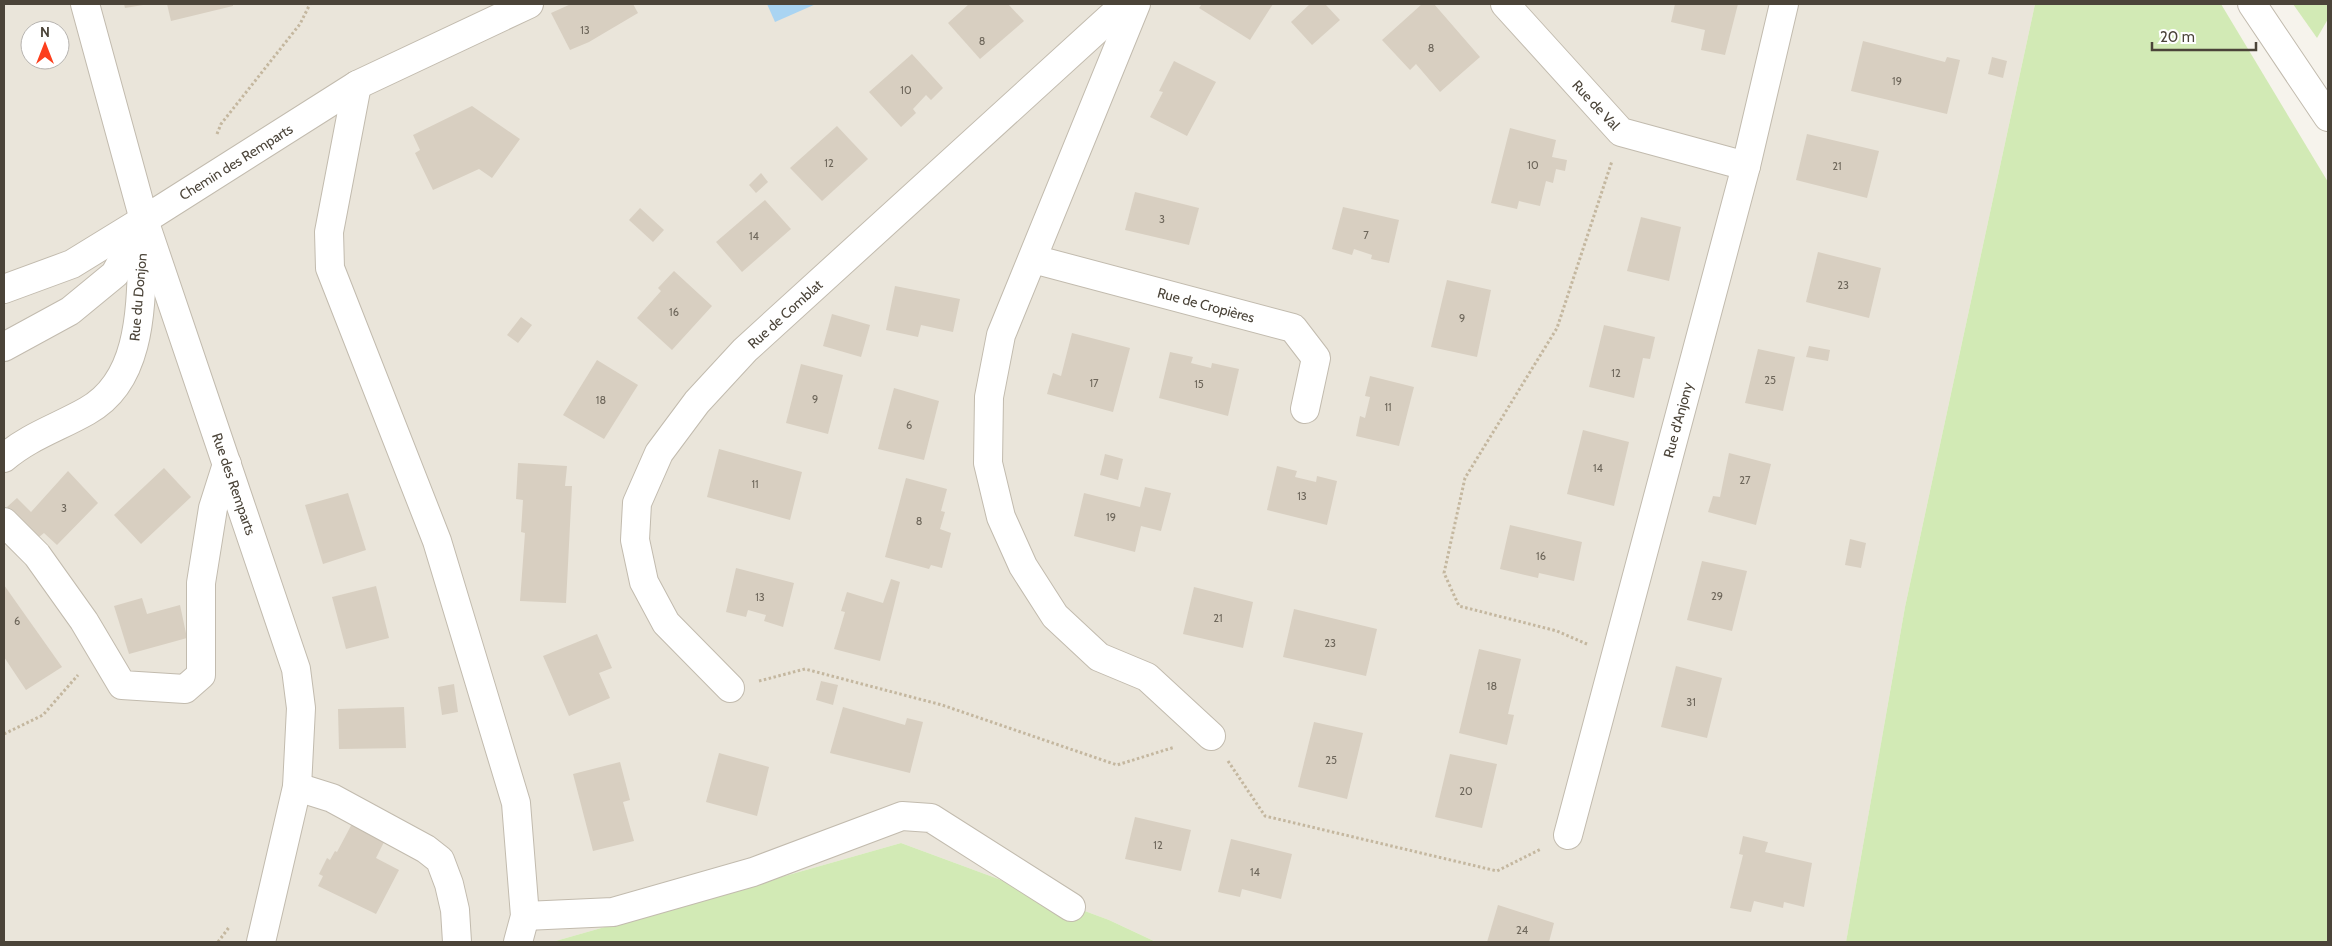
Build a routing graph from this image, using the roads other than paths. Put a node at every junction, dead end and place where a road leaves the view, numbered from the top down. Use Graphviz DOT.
graph roads {
  1 [pos="85,4"];
  2 [pos="529,4"];
  3 [pos="1125,4"];
  4 [pos="1136,4"];
  5 [pos="1505,4"];
  6 [pos="1784,4"];
  7 [pos="2252,4"];
  8 [pos="357,85"];
  9 [pos="2328,117"];
  10 [pos="1746,166"];
  11 [pos="144,220"];
  12 [pos="1033,259"];
  13 [pos="4,289"];
  14 [pos="4,347"];
  15 [pos="1305,409"];
  16 [pos="4,458"];
  17 [pos="227,464"];
  18 [pos="4,522"];
  19 [pos="730,688"];
  20 [pos="1212,736"];
  21 [pos="297,787"];
  22 [pos="1568,835"];
  23 [pos="1071,907"];
  24 [pos="525,916"];
  25 [pos="261,942"];
  26 [pos="457,942"];
  27 [pos="518,942"];
  1 -- 11 [label="street"];
  2 -- 8 [label="street, Chemin des Remparts"];
  3 -- 19 [label="street, Rue de Comblat"];
  4 -- 12 [label="street"];
  5 -- 10 [label="street, Rue de Val"];
  6 -- 10 [label="street, Rue d'Anjony"];
  7 -- 9 [label="street"];
  8 -- 11 [label="street, Chemin des Remparts"];
  8 -- 24 [label="street"];
  10 -- 22 [label="street, Rue d'Anjony"];
  11 -- 13 [label="street, Chemin des Remparts"];
  11 -- 14 [label="street"];
  11 -- 16 [label="street, Rue du Donjon"];
  11 -- 17 [label="street, Rue des Remparts"];
  12 -- 15 [label="street, Rue de Cropières"];
  12 -- 20 [label="street"];
  17 -- 18 [label="street"];
  17 -- 21 [label="street, Rue des Remparts"];
  21 -- 25 [label="street, Rue des Remparts"];
  21 -- 26 [label="street"];
  23 -- 24 [label="street"];
  24 -- 27 [label="street"];
}
